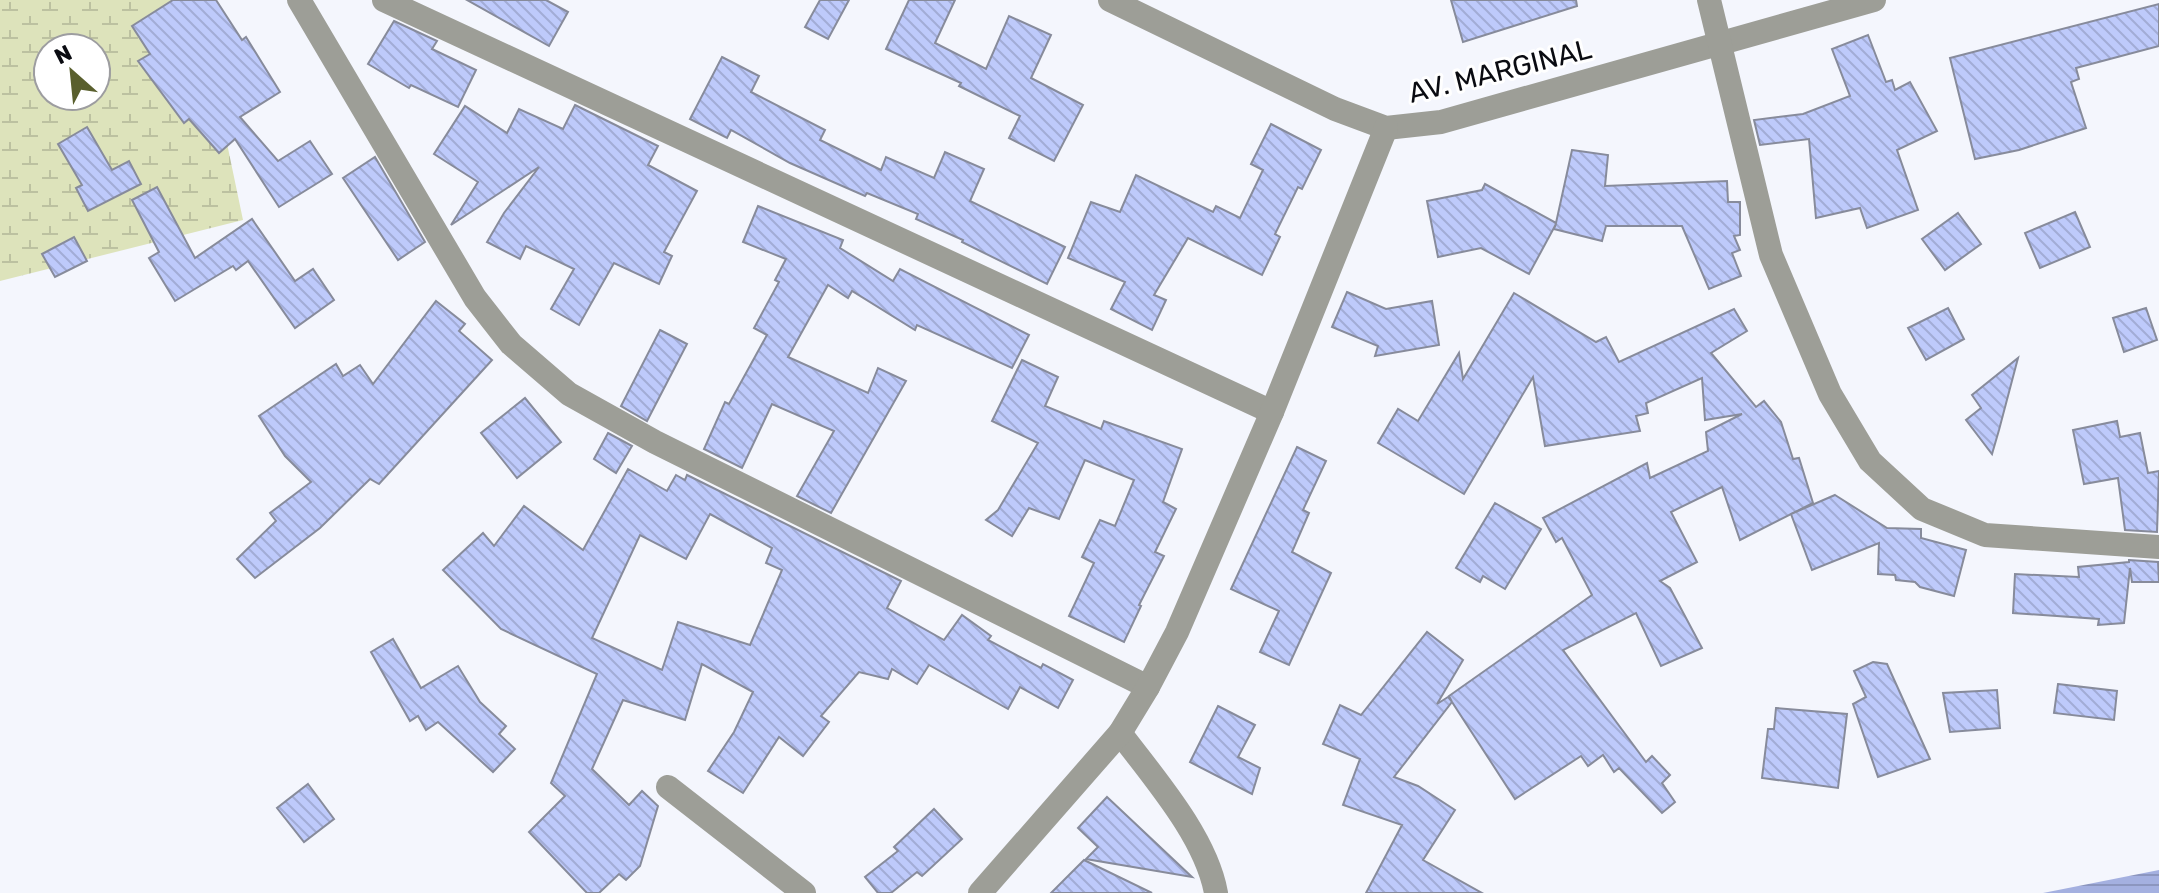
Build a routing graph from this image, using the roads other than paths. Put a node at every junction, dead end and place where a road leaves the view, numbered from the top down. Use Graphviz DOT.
graph roads {
  1 [pos="299,0"];
  2 [pos="384,0"];
  3 [pos="1110,0"];
  4 [pos="1709,0"];
  5 [pos="1874,0"];
  6 [pos="1718,44"];
  7 [pos="1386,128"];
  8 [pos="1272,412"];
  9 [pos="2159,547"];
  10 [pos="1148,687"];
  11 [pos="1120,733"];
  12 [pos="668,787"];
  13 [pos="804,893"];
  14 [pos="980,893"];
  15 [pos="1216,893"];
  1 -- 10 [label="street"];
  2 -- 8 [label="street"];
  3 -- 7 [label="street, AV. MARGINAL"];
  4 -- 6 [label="street"];
  5 -- 6 [label="street, AV. MARGINAL"];
  6 -- 7 [label="street, AV. MARGINAL"];
  6 -- 9 [label="street"];
  7 -- 8 [label="street"];
  8 -- 10 [label="street"];
  10 -- 11 [label="street"];
  11 -- 14 [label="street"];
  11 -- 15 [label="street"];
  12 -- 13 [label="street"];
}
